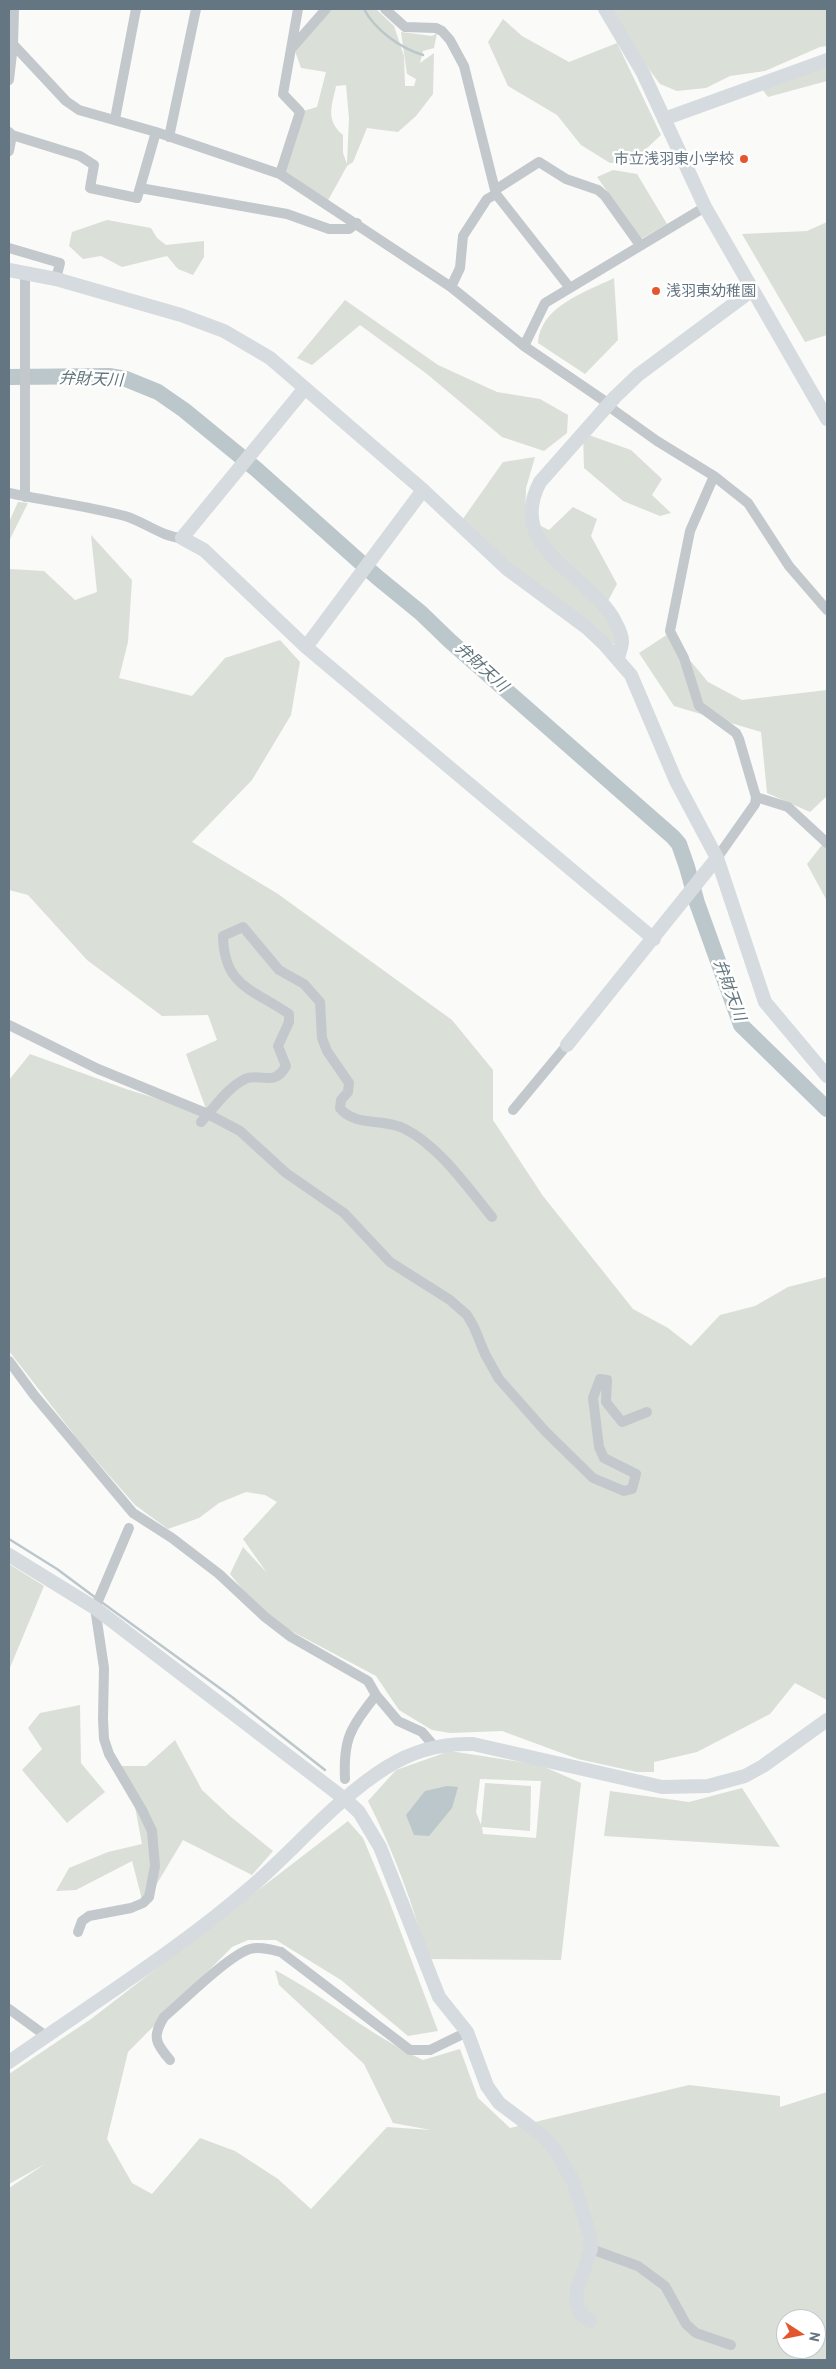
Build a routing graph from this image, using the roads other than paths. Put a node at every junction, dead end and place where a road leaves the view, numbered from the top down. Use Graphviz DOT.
graph roads {
  1 [pos="14,9"];
  2 [pos="136,9"];
  3 [pos="196,9"];
  4 [pos="298,9"];
  5 [pos="326,9"];
  6 [pos="386,9"];
  7 [pos="605,9"];
  8 [pos="11,43"];
  9 [pos="291,49"];
  10 [pos="827,60"];
  11 [pos="9,80"];
  12 [pos="115,119"];
  13 [pos="664,119"];
  14 [pos="156,132"];
  15 [pos="10,134"];
  16 [pos="169,137"];
  17 [pos="9,151"];
  18 [pos="280,174"];
  19 [pos="140,188"];
  20 [pos="496,192"];
  21 [pos="705,207"];
  22 [pos="357,223"];
  23 [pos="640,245"];
  24 [pos="9,248"];
  25 [pos="9,270"];
  26 [pos="25,272"];
  27 [pos="56,278"];
  28 [pos="451,287"];
  29 [pos="570,288"];
  30 [pos="752,291"];
  31 [pos="524,346"];
  32 [pos="305,388"];
  33 [pos="608,405"];
  34 [pos="827,418"];
  35 [pos="714,476"];
  36 [pos="423,490"];
  37 [pos="9,493"];
  38 [pos="25,496"];
  39 [pos="182,538"];
  40 [pos="827,610"];
  41 [pos="306,647"];
  42 [pos="618,659"];
  43 [pos="756,797"];
  44 [pos="827,843"];
  45 [pos="718,858"];
  46 [pos="654,939"];
  47 [pos="9,1025"];
  48 [pos="567,1045"];
  49 [pos="827,1076"];
  50 [pos="513,1110"];
  51 [pos="204,1118"];
  52 [pos="492,1217"];
  53 [pos="9,1361"];
  54 [pos="646,1412"];
  55 [pos="129,1528"];
  56 [pos="9,1555"];
  57 [pos="95,1608"];
  58 [pos="376,1695"];
  59 [pos="827,1720"];
  60 [pos="434,1746"];
  61 [pos="345,1780"];
  62 [pos="346,1800"];
  63 [pos="78,1932"];
  64 [pos="9,2009"];
  65 [pos="467,2032"];
  66 [pos="46,2036"];
  67 [pos="170,2060"];
  68 [pos="9,2062"];
  69 [pos="592,2249"];
  70 [pos="590,2321"];
  71 [pos="732,2345"];
  1 -- 8 [label="street"];
  2 -- 12 [label="street"];
  3 -- 16 [label="street"];
  4 -- 9 [label="street"];
  5 -- 9 [label="street"];
  6 -- 20 [label="street"];
  7 -- 13 [label="street"];
  8 -- 11 [label="street"];
  8 -- 12 [label="street"];
  9 -- 18 [label="street"];
  10 -- 13 [label="street"];
  12 -- 14 [label="street"];
  13 -- 21 [label="street"];
  14 -- 16 [label="street"];
  14 -- 19 [label="street"];
  15 -- 17 [label="street"];
  15 -- 19 [label="street"];
  16 -- 18 [label="street"];
  18 -- 22 [label="street"];
  19 -- 22 [label="street"];
  20 -- 23 [label="street"];
  20 -- 28 [label="street"];
  20 -- 29 [label="street"];
  21 -- 23 [label="street"];
  21 -- 30 [label="street"];
  22 -- 28 [label="street"];
  23 -- 29 [label="street"];
  24 -- 27 [label="street"];
  25 -- 26 [label="street"];
  26 -- 27 [label="street"];
  26 -- 38 [label="street"];
  27 -- 32 [label="street"];
  28 -- 31 [label="street"];
  29 -- 31 [label="street"];
  30 -- 33 [label="street"];
  30 -- 34 [label="street"];
  31 -- 33 [label="street"];
  32 -- 36 [label="street"];
  32 -- 39 [label="street"];
  33 -- 35 [label="street"];
  33 -- 42 [label="street"];
  35 -- 40 [label="street"];
  35 -- 43 [label="street"];
  36 -- 41 [label="street"];
  36 -- 42 [label="street"];
  37 -- 38 [label="street"];
  38 -- 39 [label="street"];
  39 -- 41 [label="street"];
  41 -- 46 [label="street"];
  42 -- 45 [label="street"];
  43 -- 44 [label="street"];
  43 -- 45 [label="street"];
  45 -- 46 [label="street"];
  45 -- 49 [label="street"];
  46 -- 48 [label="street"];
  47 -- 51 [label="street"];
  48 -- 50 [label="street"];
  51 -- 52 [label="street"];
  51 -- 54 [label="street"];
  53 -- 58 [label="street"];
  55 -- 57 [label="street"];
  56 -- 57 [label="street"];
  57 -- 62 [label="street"];
  57 -- 63 [label="street"];
  58 -- 60 [label="street"];
  58 -- 61 [label="street"];
  59 -- 60 [label="street"];
  60 -- 62 [label="street"];
  62 -- 65 [label="street"];
  62 -- 66 [label="street"];
  64 -- 66 [label="street"];
  65 -- 67 [label="street"];
  65 -- 69 [label="street"];
  66 -- 68 [label="street"];
  69 -- 70 [label="street"];
  69 -- 71 [label="street"];
}
